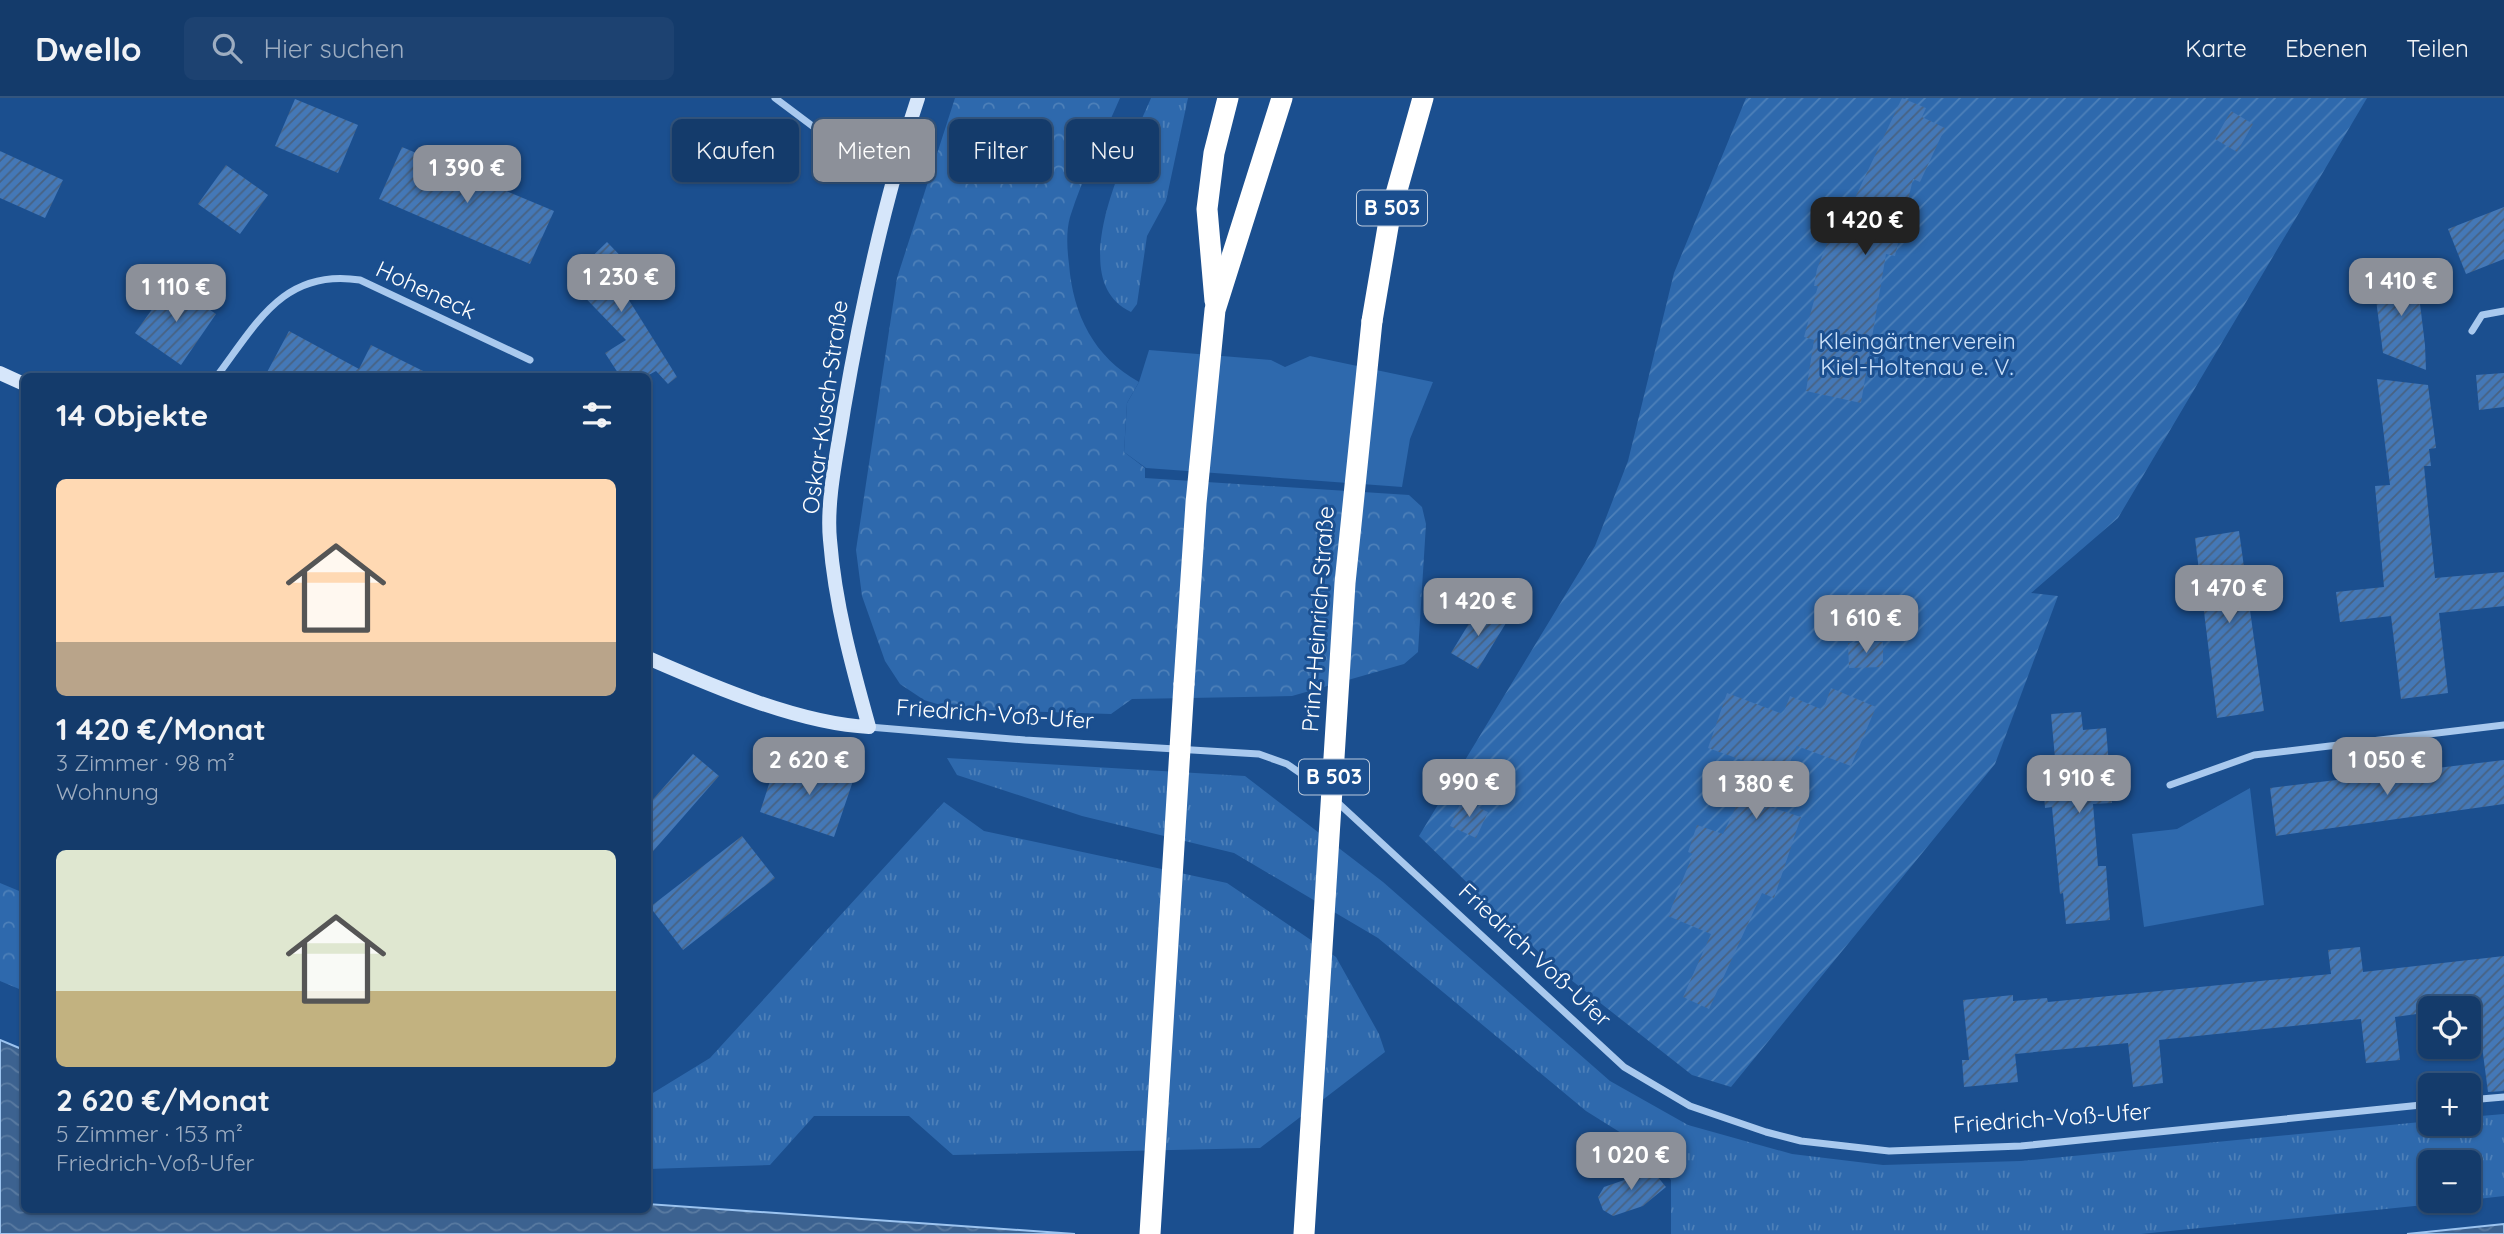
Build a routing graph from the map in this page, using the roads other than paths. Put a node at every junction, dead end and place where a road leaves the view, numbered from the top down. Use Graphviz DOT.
graph roads {
  1 [pos="775,98"];
  2 [pos="918,98"];
  3 [pos="1228,98"];
  4 [pos="1282,98"];
  5 [pos="1423,98"];
  6 [pos="911,119"];
  7 [pos="813,126"];
  8 [pos="891,182"];
  9 [pos="1215,310"];
  10 [pos="2504,311"];
  11 [pos="2472,331"];
  12 [pos="530,360"];
  13 [pos="0,373"];
  14 [pos="219,373"];
  15 [pos="21,383"];
  16 [pos="651,659"];
  17 [pos="2504,725"];
  18 [pos="869,727"];
  19 [pos="2170,785"];
  20 [pos="2504,1097"];
  21 [pos="2481,1099"];
  22 [pos="2418,1105"];
  23 [pos="1150,1234"];
  24 [pos="1304,1234"];
  1 -- 7 [label="street"];
  2 -- 6 [label="street, Oskar-Kusch-Straße"];
  3 -- 9 [label="highway"];
  4 -- 9 [label="highway"];
  5 -- 24 [label="highway, Prinz-Heinrich-Straße / B 503, bridge"];
  8 -- 18 [label="street, Oskar-Kusch-Straße"];
  9 -- 23 [label="highway, bridge"];
  10 -- 11 [label="street"];
  12 -- 14 [label="street, Hoheneck"];
  13 -- 15 [label="street"];
  16 -- 18 [label="street, Friedrich-Voß-Ufer"];
  17 -- 19 [label="street"];
  18 -- 22 [label="street, Friedrich-Voß-Ufer"];
  20 -- 21 [label="street"];
}
